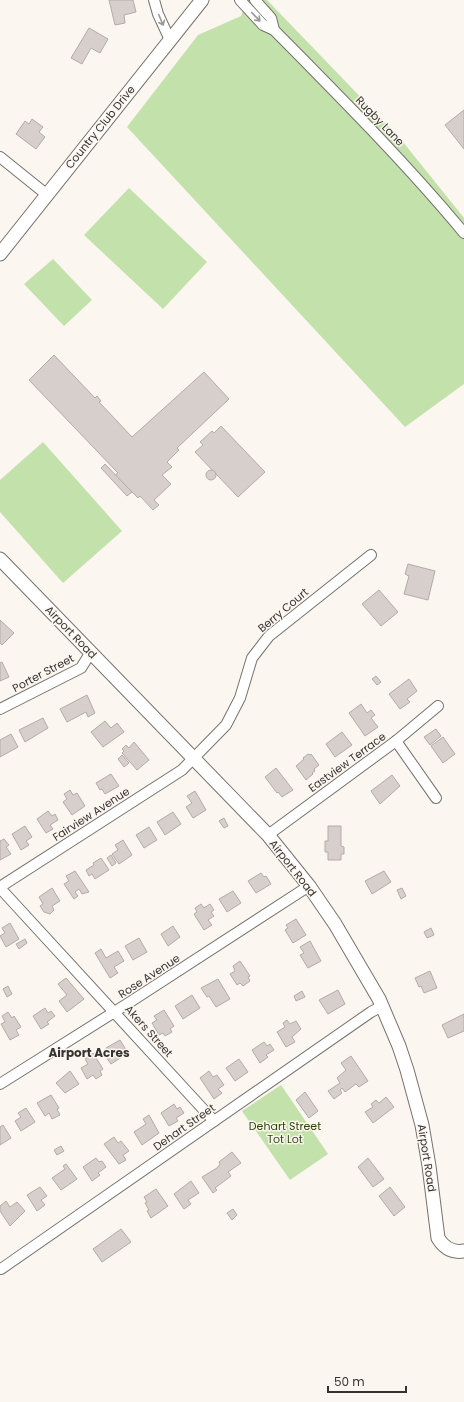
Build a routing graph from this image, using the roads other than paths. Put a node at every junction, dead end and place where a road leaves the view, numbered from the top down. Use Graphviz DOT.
graph roads {
  1 [pos="154,0"];
  2 [pos="202,0"];
  3 [pos="240,0"];
  4 [pos="255,0"];
  5 [pos="274,30"];
  6 [pos="170,40"];
  7 [pos="0,157"];
  8 [pos="46,194"];
  9 [pos="464,233"];
  10 [pos="0,254"];
  11 [pos="371,555"];
  12 [pos="0,559"];
  13 [pos="91,652"];
  14 [pos="438,706"];
  15 [pos="0,709"];
  16 [pos="396,741"];
  17 [pos="194,759"];
  18 [pos="436,798"];
  19 [pos="268,835"];
  20 [pos="309,886"];
  21 [pos="0,888"];
  22 [pos="382,1006"];
  23 [pos="114,1011"];
  24 [pos="0,1084"];
  25 [pos="214,1121"];
  26 [pos="459,1252"];
  27 [pos="1,1269"];
  1 -- 6 [label="street, one-way"];
  2 -- 6 [label="street, Country Club Drive"];
  3 -- 5 [label="street, Rugby Lane, one-way"];
  4 -- 5 [label="street, Rugby Lane"];
  5 -- 9 [label="street, Rugby Lane"];
  6 -- 8 [label="street, Country Club Drive"];
  7 -- 8 [label="street"];
  8 -- 10 [label="street, Country Club Drive"];
  11 -- 17 [label="street, Berry Court"];
  12 -- 13 [label="street, Airport Road"];
  13 -- 15 [label="street, Porter Street"];
  13 -- 17 [label="street, Airport Road"];
  14 -- 16 [label="street, Eastview Terrace"];
  16 -- 18 [label="street"];
  16 -- 19 [label="street, Eastview Terrace"];
  17 -- 19 [label="street, Airport Road"];
  17 -- 21 [label="street, Fairview Avenue"];
  19 -- 20 [label="street, Airport Road"];
  20 -- 22 [label="street, Airport Road"];
  20 -- 23 [label="street, Rose Avenue"];
  21 -- 23 [label="street, Akers Street"];
  22 -- 25 [label="street, Dehart Street"];
  22 -- 26 [label="street, Airport Road"];
  23 -- 24 [label="street, Rose Avenue"];
  23 -- 25 [label="street, Akers Street"];
  25 -- 27 [label="street, Dehart Street"];
}
